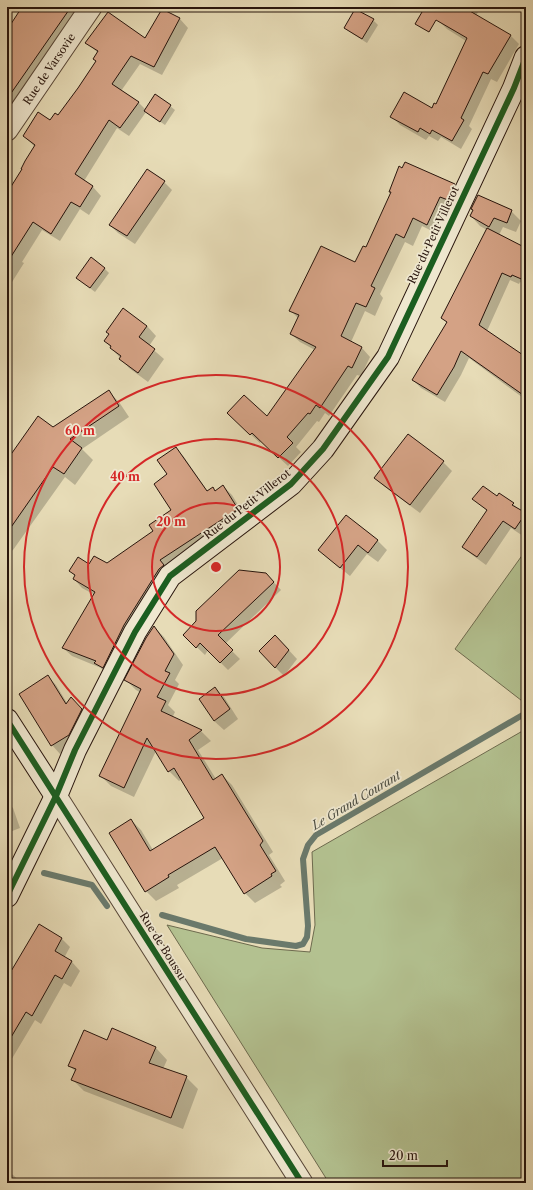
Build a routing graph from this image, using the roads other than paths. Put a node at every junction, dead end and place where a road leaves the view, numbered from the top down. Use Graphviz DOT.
graph roads {
  1 [pos="91,7"];
  2 [pos="526,57"];
  3 [pos="7,130"];
  4 [pos="7,720"];
  5 [pos="56,796"];
  6 [pos="7,896"];
  7 [pos="302,1183"];
  1 -- 3 [label="street, Rue de Varsovie"];
  2 -- 5 [label="street, Rue du Petit Villerot"];
  4 -- 5 [label="street, Rue de Boussu"];
  5 -- 6 [label="street, Rue du Petit Villerot"];
  5 -- 7 [label="street, Rue de Boussu"];
}
